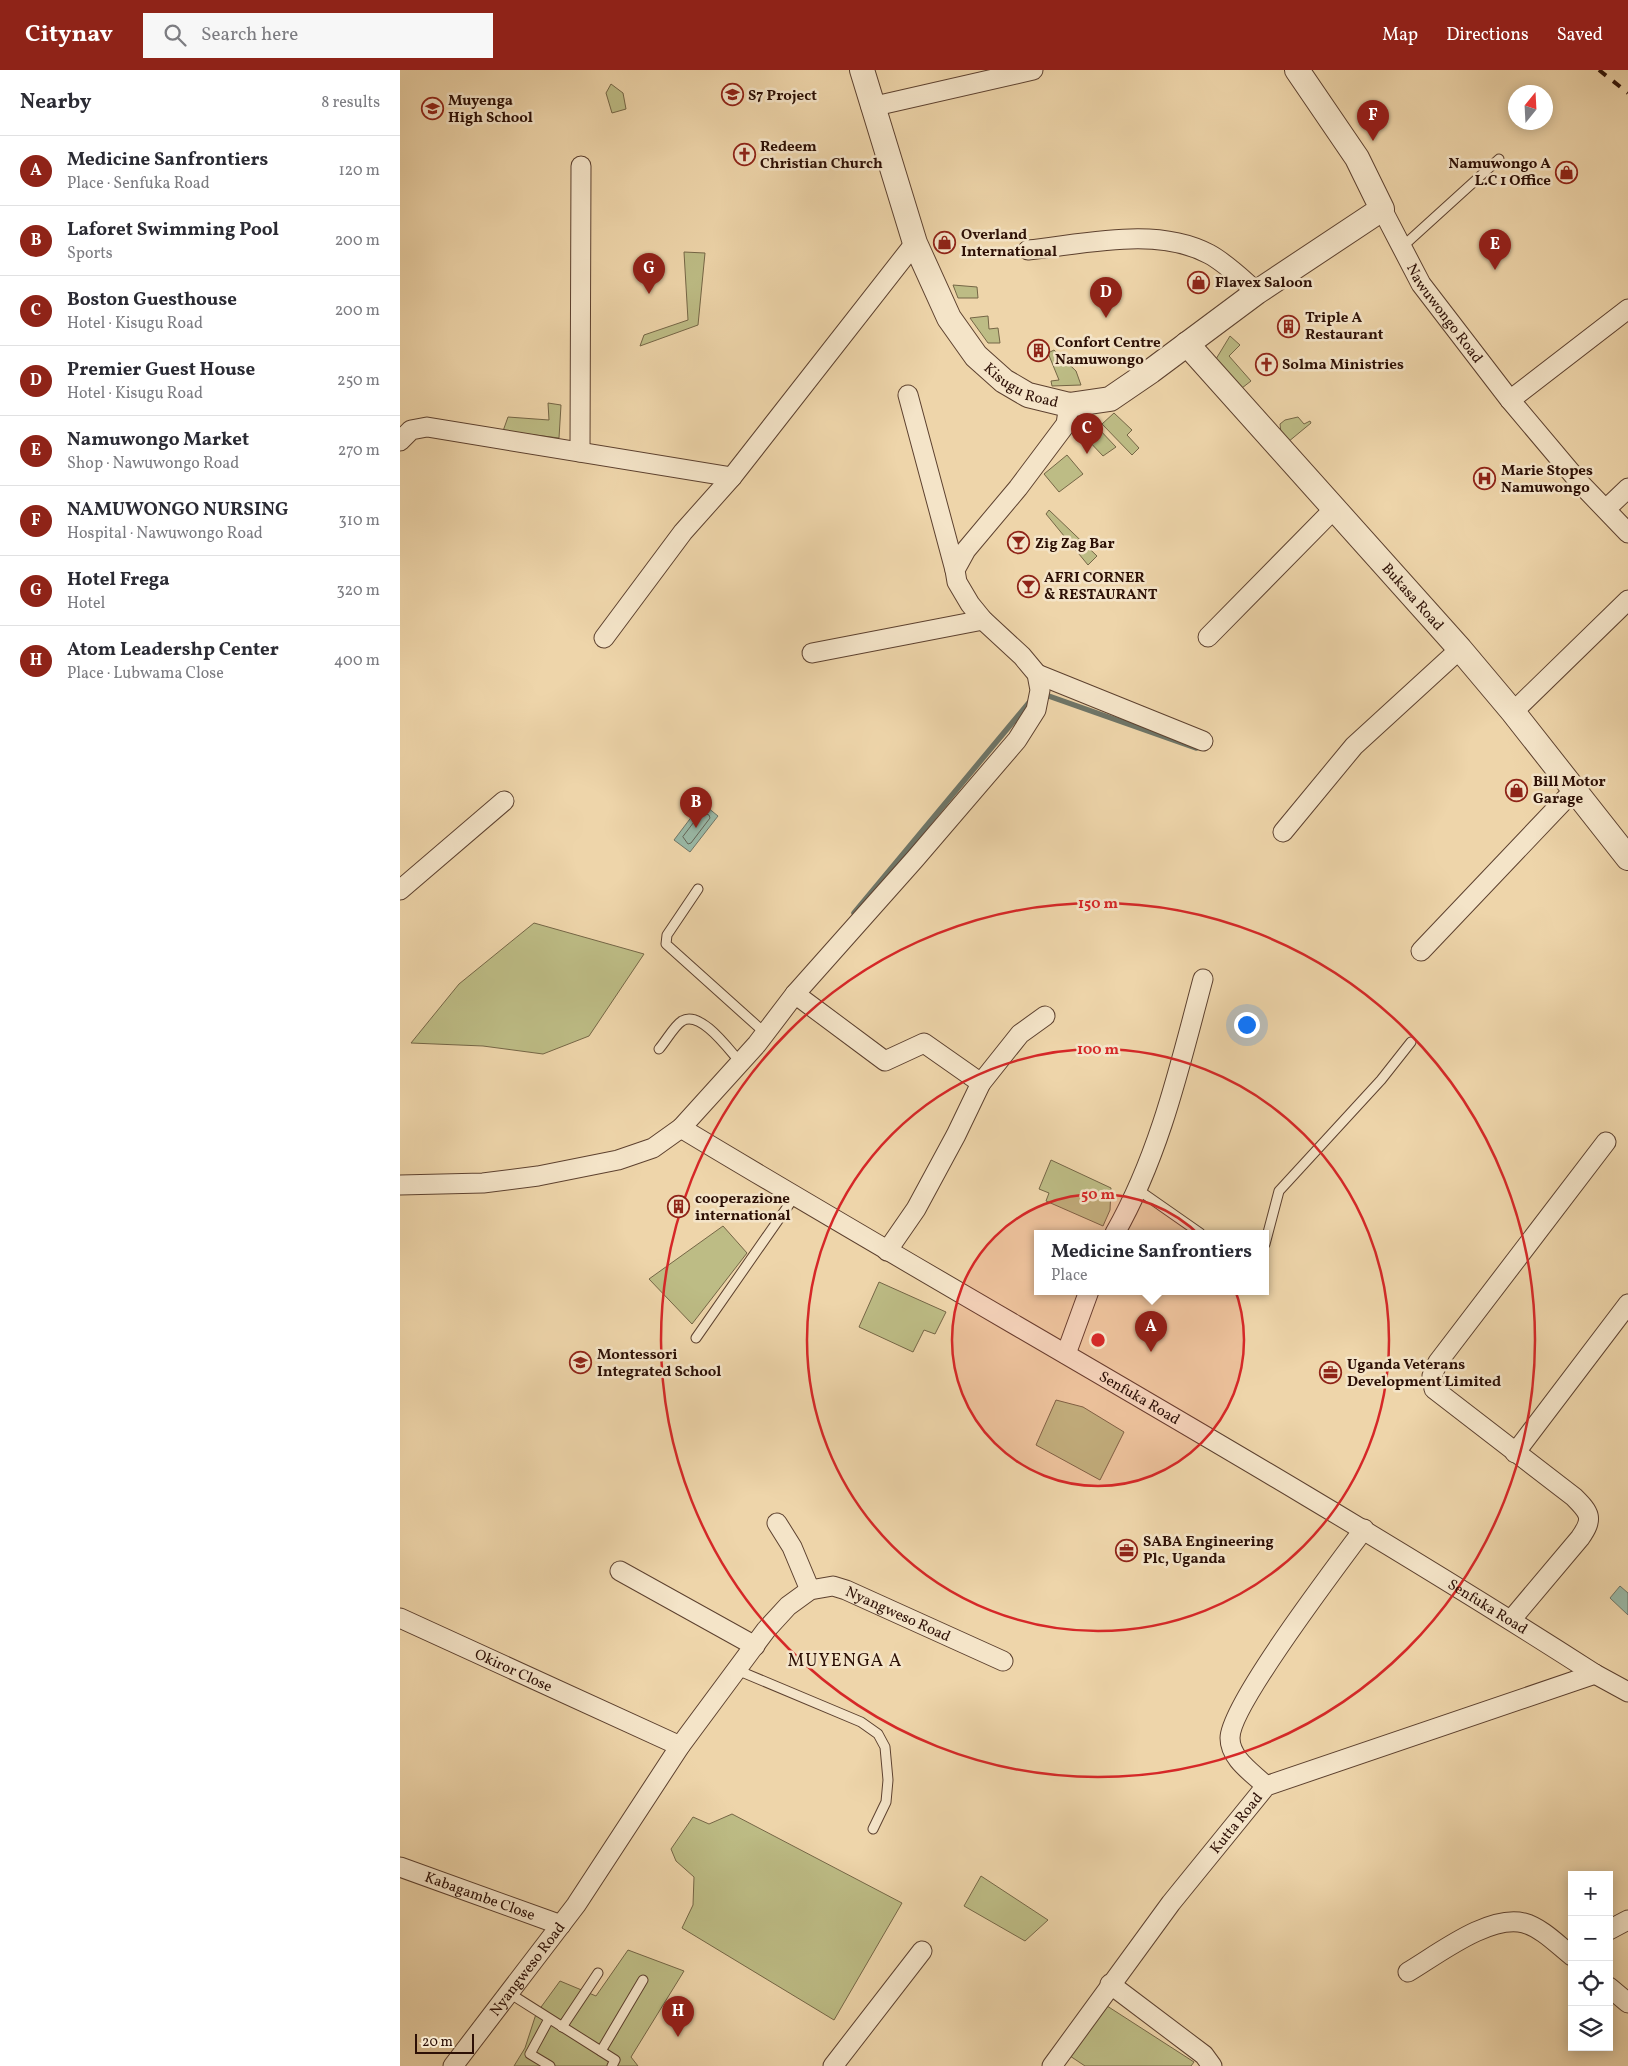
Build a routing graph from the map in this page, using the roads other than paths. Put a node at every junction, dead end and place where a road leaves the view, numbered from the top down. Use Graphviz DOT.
graph roads {
  1 [pos="862,70"];
  2 [pos="1033,70"];
  3 [pos="1297,70"];
  4 [pos="872,107"];
  5 [pos="1499,160"];
  6 [pos="581,166"];
  7 [pos="1382,209"];
  8 [pos="915,243"];
  9 [pos="1401,248"];
  10 [pos="1028,250"];
  11 [pos="1257,292"];
  12 [pos="1628,309"];
  13 [pos="1187,344"];
  14 [pos="908,395"];
  15 [pos="1510,400"];
  16 [pos="1069,405"];
  17 [pos="400,441"];
  18 [pos="580,452"];
  19 [pos="732,477"];
  20 [pos="1628,488"];
  21 [pos="1334,509"];
  22 [pos="1606,509"];
  23 [pos="1628,533"];
  24 [pos="955,570"];
  25 [pos="1628,600"];
  26 [pos="983,620"];
  27 [pos="1208,637"];
  28 [pos="604,638"];
  29 [pos="1460,649"];
  30 [pos="812,653"];
  31 [pos="1037,674"];
  32 [pos="1513,712"];
  33 [pos="1203,742"];
  34 [pos="1574,790"];
  35 [pos="504,800"];
  36 [pos="1283,832"];
  37 [pos="1628,858"];
  38 [pos="698,889"];
  39 [pos="400,890"];
  40 [pos="1421,951"];
  41 [pos="1203,978"];
  42 [pos="795,994"];
  43 [pos="1044,1016"];
  44 [pos="765,1033"];
  45 [pos="1411,1042"];
  46 [pos="659,1049"];
  47 [pos="740,1062"];
  48 [pos="981,1083"];
  49 [pos="681,1128"];
  50 [pos="1606,1142"];
  51 [pos="400,1185"];
  52 [pos="1137,1189"];
  53 [pos="795,1196"];
  54 [pos="1116,1230"];
  55 [pos="1196,1230"];
  56 [pos="1269,1230"];
  57 [pos="887,1251"];
  58 [pos="1088,1295"];
  59 [pos="1628,1304"];
  60 [pos="696,1338"];
  61 [pos="1066,1354"];
  62 [pos="1515,1452"];
  63 [pos="777,1523"];
  64 [pos="1364,1529"];
  65 [pos="620,1571"];
  66 [pos="810,1590"];
  67 [pos="402,1619"];
  68 [pos="1511,1620"];
  69 [pos="755,1646"];
  70 [pos="1003,1661"];
  71 [pos="737,1670"];
  72 [pos="1595,1674"];
  73 [pos="1628,1692"];
  74 [pos="680,1746"];
  75 [pos="1266,1786"];
  76 [pos="873,1829"];
  77 [pos="400,1867"];
  78 [pos="1628,1920"];
  79 [pos="561,1925"];
  80 [pos="1613,1928"];
  81 [pos="922,1951"];
  82 [pos="1568,1952"];
  83 [pos="1408,1972"];
  84 [pos="598,1973"];
  85 [pos="642,1980"];
  86 [pos="1110,1984"];
  87 [pos="1613,1990"];
  88 [pos="509,1993"];
  89 [pos="1628,2003"];
  90 [pos="549,2019"];
  91 [pos="562,2027"];
  92 [pos="600,2051"];
  93 [pos="453,2066"];
  94 [pos="550,2066"];
  95 [pos="612,2066"];
  96 [pos="833,2066"];
  97 [pos="1052,2066"];
  98 [pos="1212,2066"];
  1 -- 4 [label="street, Kisugu Road"];
  2 -- 4 [label="street"];
  3 -- 7 [label="street, Nawuwongo Road"];
  4 -- 8 [label="street, Kisugu Road"];
  5 -- 9 [label="lane"];
  6 -- 18 [label="street"];
  7 -- 9 [label="street, Nawuwongo Road"];
  7 -- 11 [label="street, Kisugu Road"];
  8 -- 16 [label="street, Kisugu Road"];
  8 -- 19 [label="street"];
  9 -- 15 [label="street, Nawuwongo Road"];
  10 -- 11 [label="street"];
  11 -- 13 [label="street, Kisugu Road"];
  12 -- 15 [label="street"];
  13 -- 16 [label="street, Kisugu Road"];
  13 -- 21 [label="street, Bukasa Road"];
  14 -- 24 [label="street"];
  15 -- 22 [label="street, Nawuwongo Road"];
  16 -- 24 [label="street"];
  17 -- 18 [label="street"];
  18 -- 19 [label="street"];
  19 -- 28 [label="street"];
  20 -- 22 [label="street"];
  21 -- 27 [label="street"];
  21 -- 29 [label="street, Bukasa Road"];
  22 -- 23 [label="street, Nawuwongo Road"];
  24 -- 26 [label="street"];
  25 -- 32 [label="street"];
  26 -- 30 [label="street"];
  26 -- 31 [label="street"];
  29 -- 32 [label="street, Bukasa Road"];
  29 -- 36 [label="street"];
  31 -- 33 [label="street"];
  31 -- 42 [label="street"];
  32 -- 34 [label="street, Bukasa Road"];
  34 -- 37 [label="street, Bukasa Road"];
  34 -- 40 [label="street"];
  35 -- 39 [label="street"];
  38 -- 44 [label="lane"];
  41 -- 52 [label="street"];
  42 -- 44 [label="street"];
  42 -- 48 [label="street"];
  43 -- 48 [label="street"];
  44 -- 47 [label="street"];
  45 -- 56 [label="lane"];
  46 -- 47 [label="lane"];
  47 -- 49 [label="street"];
  48 -- 57 [label="street"];
  49 -- 51 [label="street"];
  49 -- 53 [label="street, Senfuka Road"];
  50 -- 62 [label="street"];
  52 -- 54 [label="street"];
  52 -- 55 [label="lane"];
  53 -- 57 [label="street, Senfuka Road"];
  53 -- 60 [label="lane"];
  57 -- 61 [label="street, Senfuka Road"];
  58 -- 61 [label="street"];
  59 -- 62 [label="street"];
  61 -- 64 [label="street, Senfuka Road"];
  62 -- 68 [label="street"];
  63 -- 66 [label="street"];
  64 -- 68 [label="street, Senfuka Road"];
  64 -- 75 [label="street"];
  65 -- 69 [label="street"];
  66 -- 69 [label="street, Nyangweso Road"];
  66 -- 70 [label="street, Nyangweso Road"];
  67 -- 74 [label="street, Okiror Close"];
  68 -- 72 [label="street, Senfuka Road"];
  69 -- 71 [label="street, Nyangweso Road"];
  71 -- 74 [label="street, Nyangweso Road"];
  71 -- 76 [label="lane"];
  72 -- 73 [label="street, Senfuka Road"];
  72 -- 75 [label="street, Kutta Road"];
  74 -- 79 [label="street, Nyangweso Road"];
  75 -- 86 [label="street, Kutta Road"];
  77 -- 79 [label="street, Kabagambe Close"];
  78 -- 80 [label="street"];
  79 -- 88 [label="street, Nyangweso Road"];
  81 -- 96 [label="street"];
  82 -- 83 [label="street"];
  84 -- 91 [label="lane"];
  85 -- 92 [label="lane"];
  86 -- 97 [label="street, Kutta Road"];
  86 -- 98 [label="street"];
  87 -- 89 [label="street"];
  88 -- 90 [label="lane"];
  88 -- 93 [label="street, Nyangweso Road"];
  90 -- 91 [label="lane"];
  90 -- 94 [label="lane"];
  91 -- 92 [label="lane"];
  92 -- 95 [label="lane"];
}
